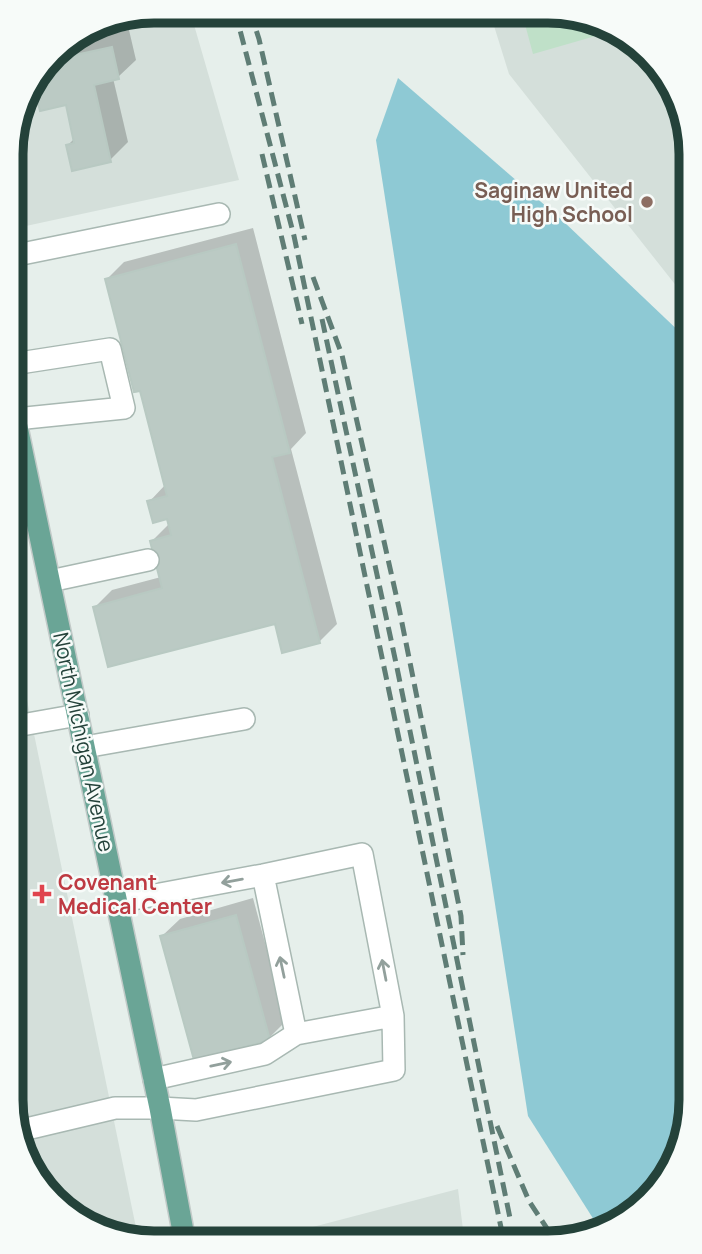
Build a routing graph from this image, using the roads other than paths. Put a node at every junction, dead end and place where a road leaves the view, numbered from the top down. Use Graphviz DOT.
graph roads {
  1 [pos="219,214"];
  2 [pos="23,254"];
  3 [pos="23,362"];
  4 [pos="23,428"];
  5 [pos="23,460"];
  6 [pos="148,560"];
  7 [pos="50,581"];
  8 [pos="78,715"];
  9 [pos="244,719"];
  10 [pos="23,725"];
  11 [pos="85,747"];
  12 [pos="263,875"];
  13 [pos="117,902"];
  14 [pos="393,1016"];
  15 [pos="296,1034"];
  16 [pos="154,1079"];
  17 [pos="160,1108"];
  18 [pos="26,1129"];
  19 [pos="183,1231"];
  1 -- 2 [label="street"];
  3 -- 4 [label="street"];
  5 -- 7 [label="main road, North Michigan Avenue"];
  6 -- 7 [label="street"];
  7 -- 8 [label="main road, North Michigan Avenue"];
  8 -- 10 [label="street"];
  8 -- 11 [label="main road, North Michigan Avenue"];
  9 -- 11 [label="street"];
  11 -- 13 [label="main road, North Michigan Avenue"];
  12 -- 13 [label="street, one-way"];
  14 -- 12 [label="street, one-way"];
  15 -- 12 [label="street, one-way"];
  13 -- 16 [label="main road, North Michigan Avenue"];
  14 -- 15 [label="street"];
  14 -- 17 [label="street"];
  16 -- 15 [label="street, one-way"];
  16 -- 17 [label="main road, North Michigan Avenue"];
  17 -- 18 [label="street"];
  17 -- 19 [label="main road, North Michigan Avenue"];
}
